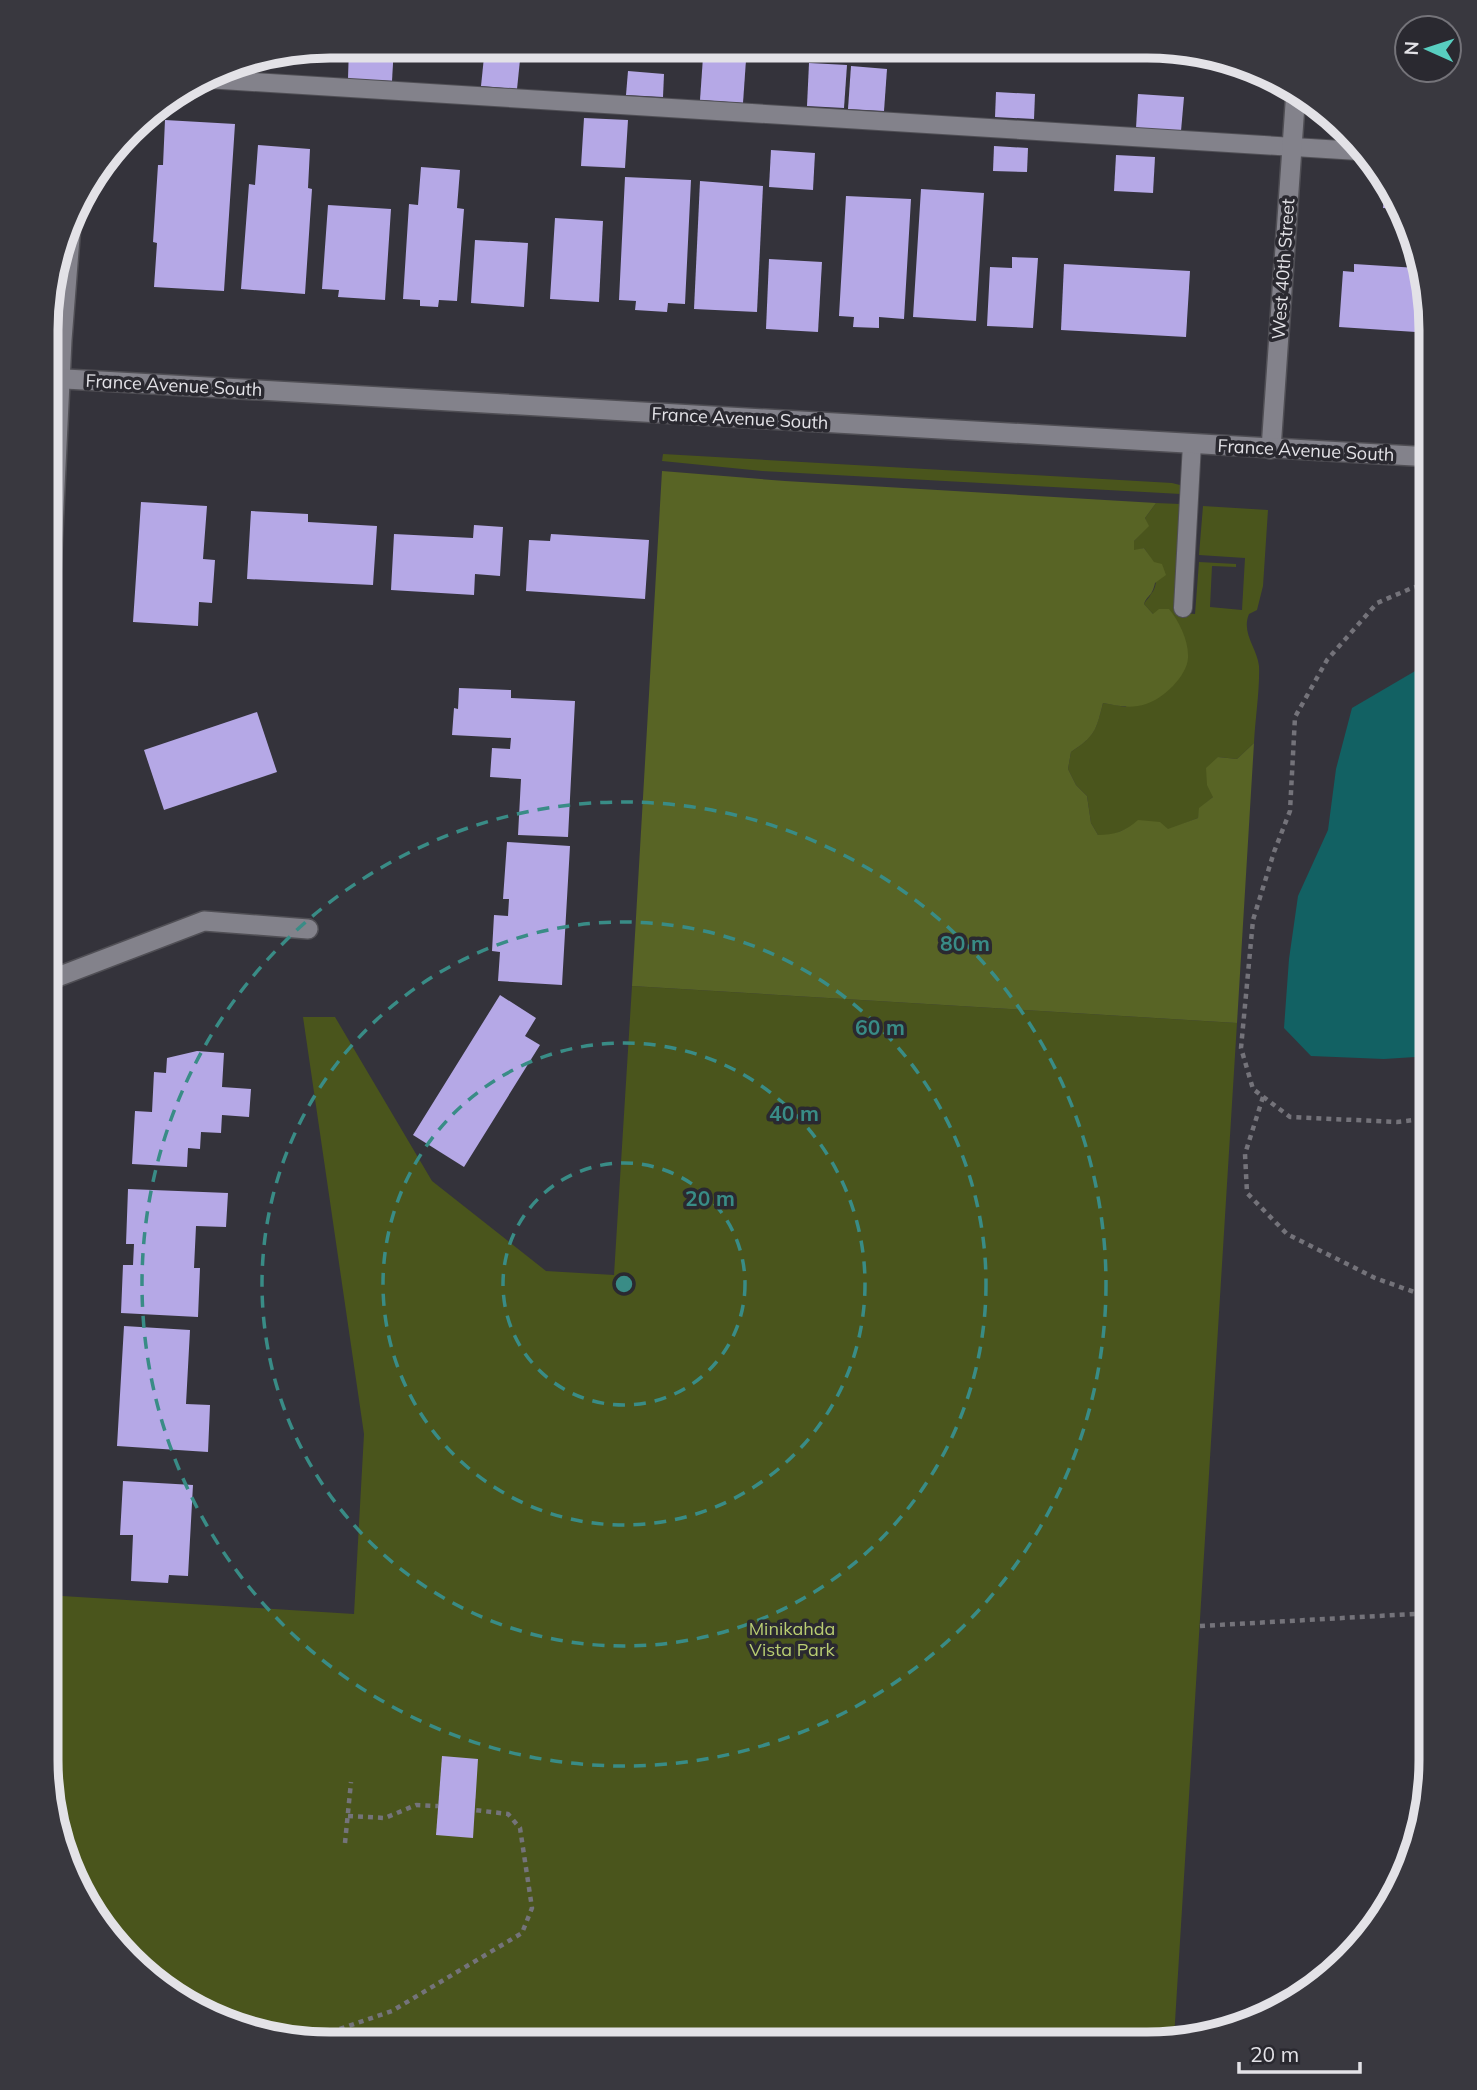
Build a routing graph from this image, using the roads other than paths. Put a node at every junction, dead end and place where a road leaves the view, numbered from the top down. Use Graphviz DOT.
graph roads {
  1 [pos="222,80"];
  2 [pos="1295,102"];
  3 [pos="1293,147"];
  4 [pos="1352,151"];
  5 [pos="69,254"];
  6 [pos="58,362"];
  7 [pos="58,378"];
  8 [pos="1192,444"];
  9 [pos="1271,449"];
  10 [pos="1419,456"];
  11 [pos="1183,608"];
  12 [pos="309,929"];
  13 [pos="58,977"];
  1 -- 3 [label="lane"];
  2 -- 3 [label="main road, West 40th Street"];
  3 -- 4 [label="lane"];
  3 -- 9 [label="main road, West 40th Street"];
  5 -- 6 [label="main road"];
  7 -- 8 [label="main road, France Avenue South"];
  8 -- 9 [label="main road, France Avenue South"];
  8 -- 11 [label="lane"];
  9 -- 10 [label="main road, France Avenue South"];
  12 -- 13 [label="main road"];
}
